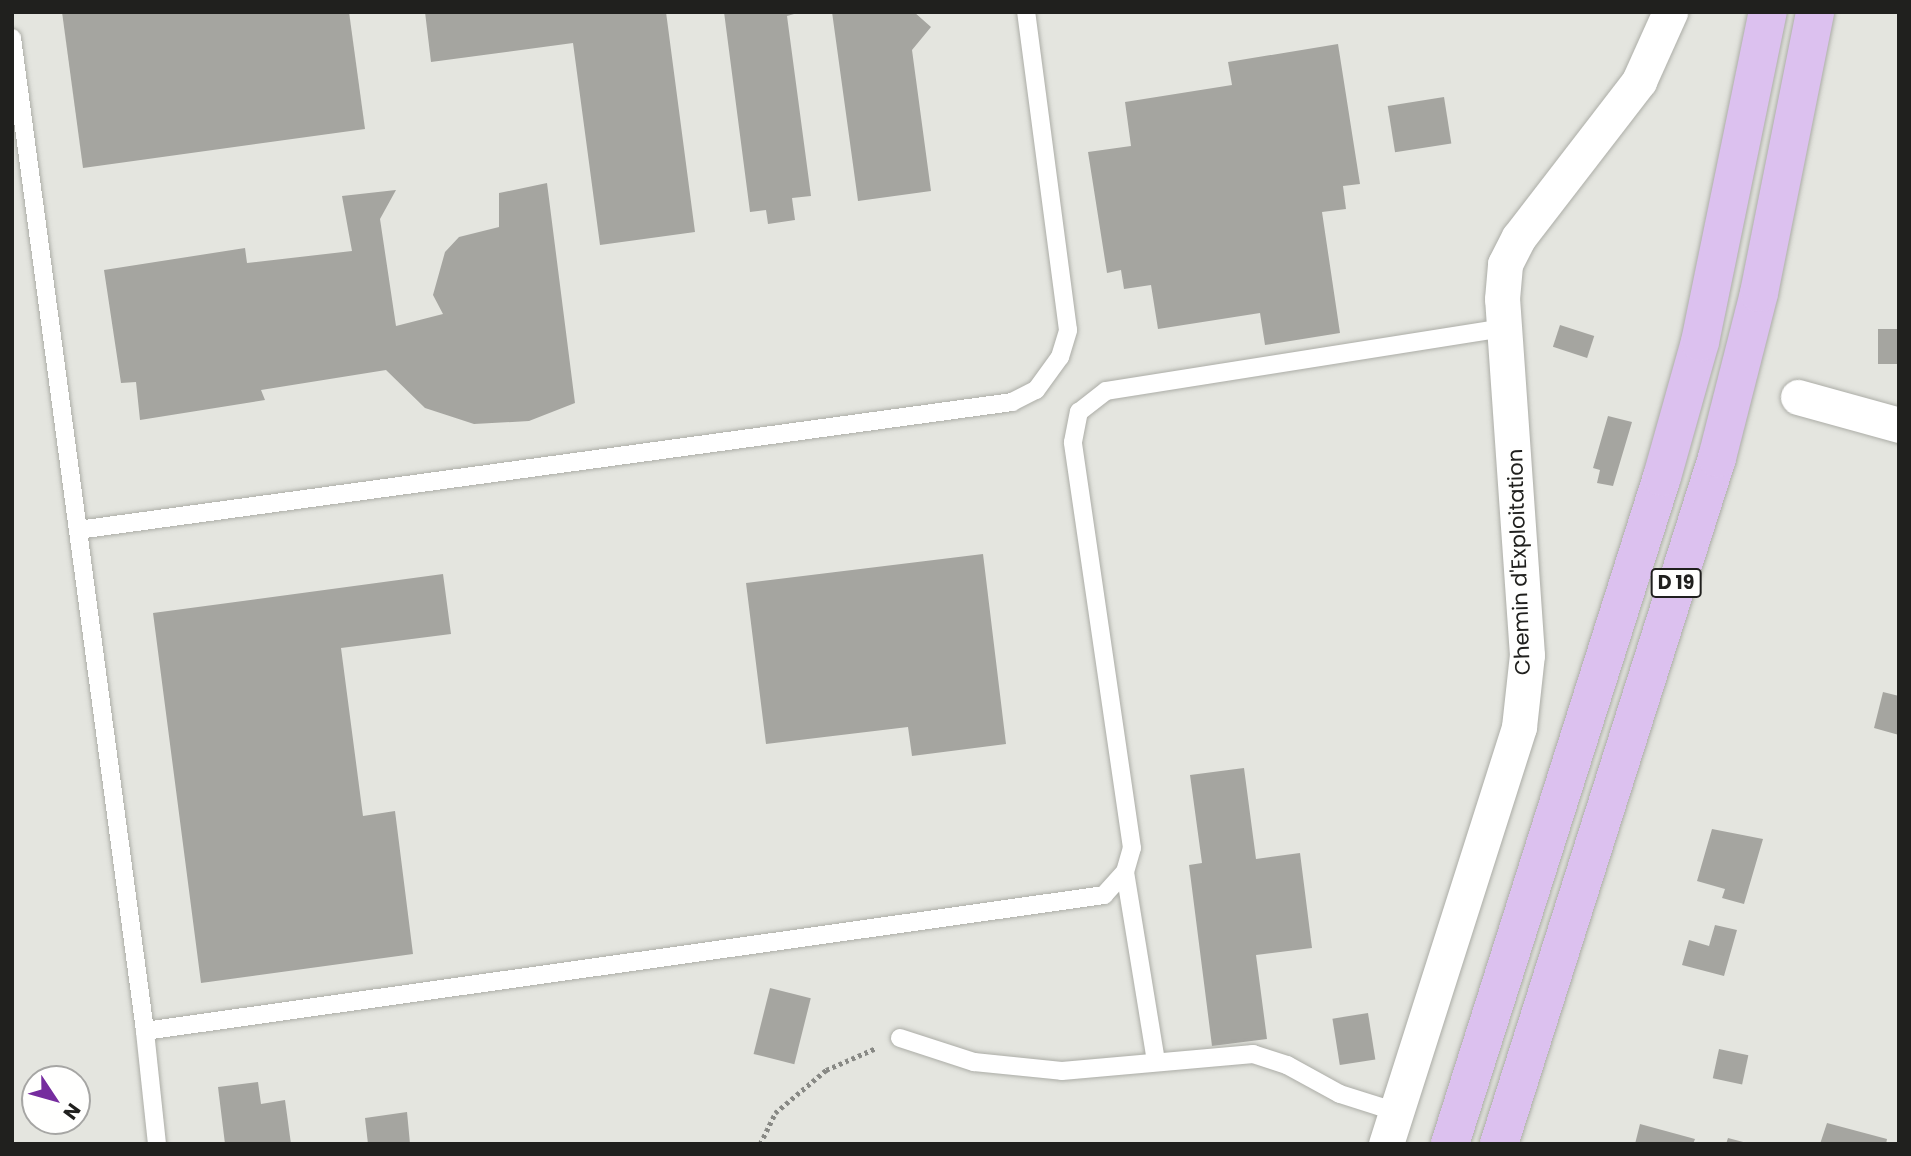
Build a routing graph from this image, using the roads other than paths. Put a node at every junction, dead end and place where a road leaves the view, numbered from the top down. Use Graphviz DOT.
graph roads {
  1 [pos="1026,12"];
  2 [pos="1670,12"];
  3 [pos="1769,12"];
  4 [pos="1815,12"];
  5 [pos="12,38"];
  6 [pos="1505,328"];
  7 [pos="1798,397"];
  8 [pos="1899,425"];
  9 [pos="78,530"];
  10 [pos="1125,872"];
  11 [pos="145,1031"];
  12 [pos="900,1038"];
  13 [pos="1156,1061"];
  14 [pos="1392,1128"];
  15 [pos="158,1144"];
  16 [pos="1450,1144"];
  17 [pos="1499,1144"];
  1 -- 9 [label="lane"];
  2 -- 6 [label="street, Chemin d'Exploitation"];
  3 -- 16 [label="main road, D 19"];
  4 -- 17 [label="main road, D 19"];
  5 -- 9 [label="lane"];
  6 -- 10 [label="lane"];
  6 -- 14 [label="street, Chemin d'Exploitation"];
  7 -- 8 [label="street"];
  9 -- 11 [label="lane"];
  10 -- 11 [label="lane"];
  10 -- 13 [label="lane"];
  11 -- 15 [label="lane"];
  12 -- 13 [label="lane"];
  13 -- 14 [label="lane"];
}
